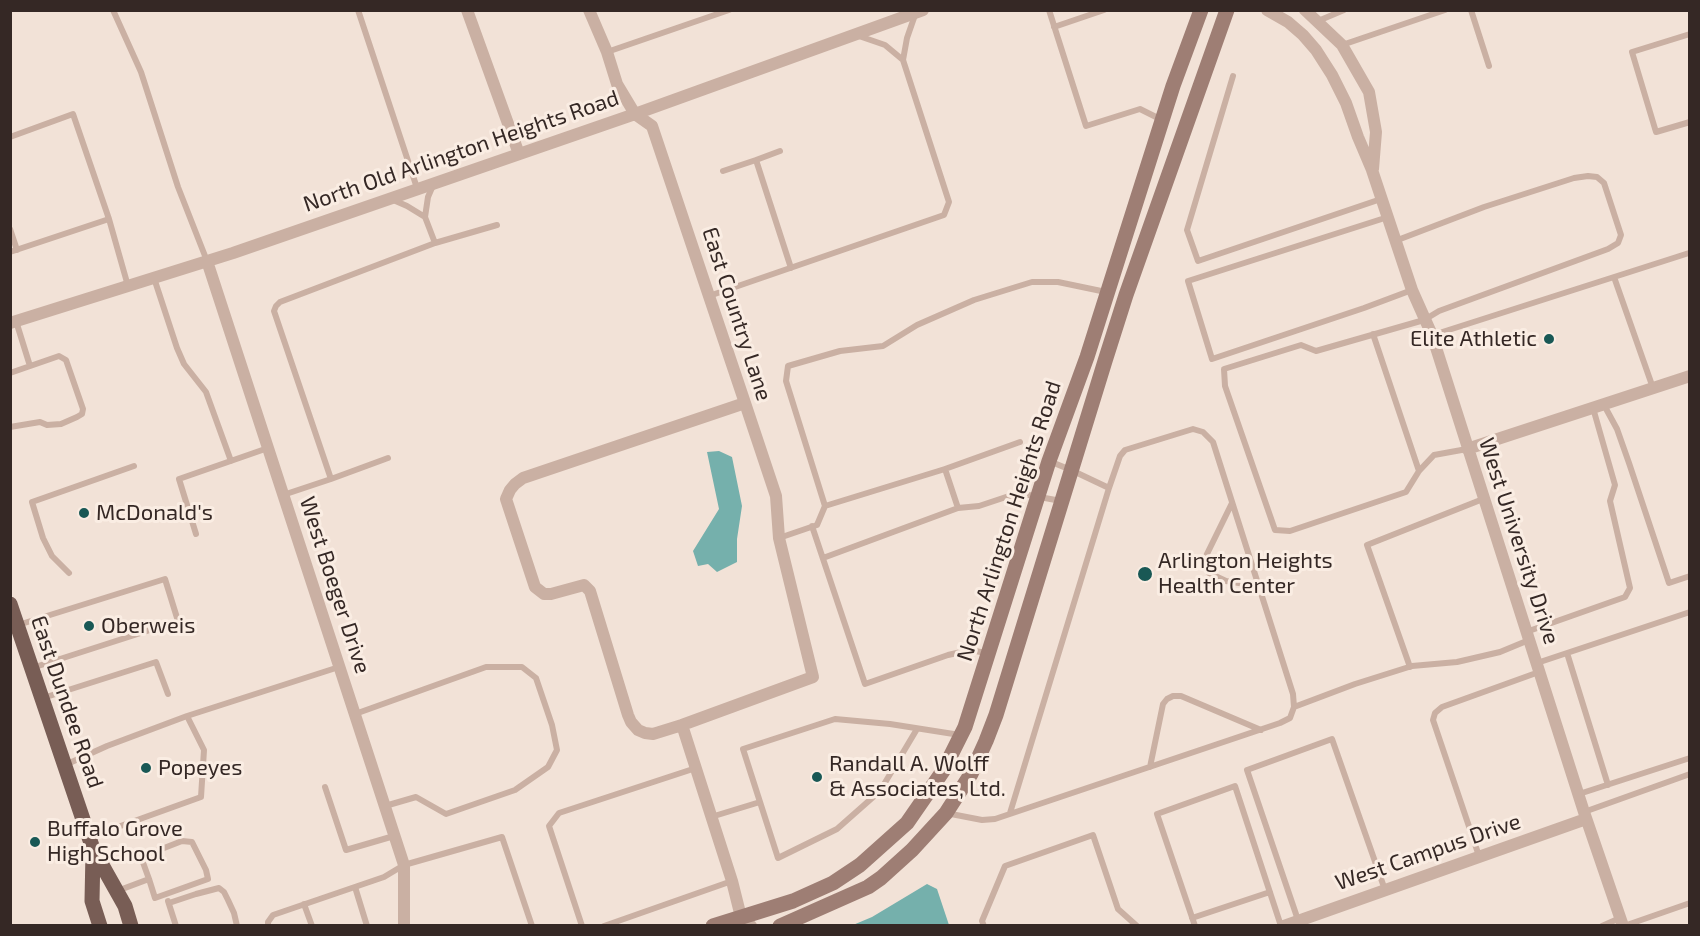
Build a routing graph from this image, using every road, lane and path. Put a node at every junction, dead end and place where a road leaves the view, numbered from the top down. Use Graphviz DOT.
graph roads {
  1 [pos="113,10"];
  2 [pos="358,10"];
  3 [pos="467,10"];
  4 [pos="589,10"];
  5 [pos="729,10"];
  6 [pos="1049,10"];
  7 [pos="1104,10"];
  8 [pos="1201,10"];
  9 [pos="1227,10"];
  10 [pos="1268,10"];
  11 [pos="1305,10"];
  12 [pos="1344,10"];
  13 [pos="1445,10"];
  14 [pos="1471,10"];
  15 [pos="919,12"];
  16 [pos="1317,22"];
  17 [pos="1053,27"];
  18 [pos="1689,34"];
  19 [pos="855,35"];
  20 [pos="1342,45"];
  21 [pos="607,52"];
  22 [pos="903,60"];
  23 [pos="1489,66"];
  24 [pos="1233,76"];
  25 [pos="635,114"];
  26 [pos="1163,120"];
  27 [pos="1689,122"];
  28 [pos="10,137"];
  29 [pos="780,151"];
  30 [pos="519,154"];
  31 [pos="756,160"];
  32 [pos="1372,170"];
  33 [pos="723,171"];
  34 [pos="434,183"];
  35 [pos="417,188"];
  36 [pos="389,198"];
  37 [pos="1382,199"];
  38 [pos="425,217"];
  39 [pos="1388,217"];
  40 [pos="109,219"];
  41 [pos="497,225"];
  42 [pos="10,229"];
  43 [pos="1395,241"];
  44 [pos="435,243"];
  45 [pos="14,251"];
  46 [pos="1689,253"];
  47 [pos="207,261"];
  48 [pos="1689,261"];
  49 [pos="791,268"];
  50 [pos="1614,277"];
  51 [pos="154,278"];
  52 [pos="128,286"];
  53 [pos="1412,290"];
  54 [pos="1108,292"];
  55 [pos="709,296"];
  56 [pos="1424,320"];
  57 [pos="13,322"];
  58 [pos="1373,334"];
  59 [pos="1432,335"];
  60 [pos="30,366"];
  61 [pos="10,373"];
  62 [pos="1689,376"];
  63 [pos="1653,388"];
  64 [pos="745,403"];
  65 [pos="1598,406"];
  66 [pos="10,427"];
  67 [pos="1020,442"];
  68 [pos="268,448"];
  69 [pos="1467,448"];
  70 [pos="388,458"];
  71 [pos="231,461"];
  72 [pos="1049,462"];
  73 [pos="134,466"];
  74 [pos="945,469"];
  75 [pos="1071,470"];
  76 [pos="1419,471"];
  77 [pos="331,479"];
  78 [pos="1109,488"];
  79 [pos="284,495"];
  80 [pos="1038,496"];
  81 [pos="1484,499"];
  82 [pos="1061,501"];
  83 [pos="1232,503"];
  84 [pos="825,506"];
  85 [pos="958,508"];
  86 [pos="812,526"];
  87 [pos="196,534"];
  88 [pos="779,538"];
  89 [pos="823,558"];
  90 [pos="69,573"];
  91 [pos="1689,576"];
  92 [pos="1258,586"];
  93 [pos="10,604"];
  94 [pos="1689,612"];
  95 [pos="18,625"];
  96 [pos="1528,636"];
  97 [pos="1567,653"];
  98 [pos="988,654"];
  99 [pos="339,667"];
  100 [pos="1410,667"];
  101 [pos="32,668"];
  102 [pos="1538,668"];
  103 [pos="168,694"];
  104 [pos="43,699"];
  105 [pos="1294,707"];
  106 [pos="355,714"];
  107 [pos="187,716"];
  108 [pos="682,725"];
  109 [pos="917,729"];
  110 [pos="1261,730"];
  111 [pos="961,735"];
  112 [pos="1689,758"];
  113 [pos="65,765"];
  114 [pos="1150,767"];
  115 [pos="696,768"];
  116 [pos="1689,774"];
  117 [pos="1608,785"];
  118 [pos="325,787"];
  119 [pos="1578,794"];
  120 [pos="760,802"];
  121 [pos="385,806"];
  122 [pos="946,813"];
  123 [pos="1010,813"];
  124 [pos="1585,816"];
  125 [pos="711,817"];
  126 [pos="394,836"];
  127 [pos="91,843"];
  128 [pos="1479,856"];
  129 [pos="404,865"];
  130 [pos="149,879"];
  131 [pos="732,881"];
  132 [pos="355,887"];
  133 [pos="1385,890"];
  134 [pos="116,891"];
  135 [pos="1270,892"];
  136 [pos="166,895"];
  137 [pos="169,903"];
  138 [pos="1689,903"];
  139 [pos="304,904"];
  140 [pos="1192,918"];
  141 [pos="1298,920"];
  142 [pos="746,921"];
  143 [pos="1623,923"];
  144 [pos="133,925"];
  145 [pos="100,926"];
  146 [pos="176,926"];
  147 [pos="237,926"];
  148 [pos="268,926"];
  149 [pos="312,926"];
  150 [pos="367,926"];
  151 [pos="404,926"];
  152 [pos="532,926"];
  153 [pos="582,926"];
  154 [pos="604,926"];
  155 [pos="712,926"];
  156 [pos="780,926"];
  157 [pos="984,926"];
  158 [pos="1137,926"];
  159 [pos="1195,926"];
  160 [pos="1282,926"];
  161 [pos="1602,926"];
  1 -- 47 [label="lane"];
  2 -- 35 [label="lane"];
  3 -- 30 [label="street"];
  4 -- 21 [label="street, East Country Lane"];
  5 -- 21 [label="lane"];
  6 -- 17 [label="lane"];
  7 -- 17 [label="lane"];
  8 -- 26 [label="main road, North Arlington Heights Road"];
  9 -- 75 [label="main road, North Arlington Heights Road"];
  10 -- 32 [label="street, West University Drive"];
  11 -- 16 [label="street"];
  12 -- 16 [label="lane"];
  13 -- 20 [label="lane"];
  14 -- 23 [label="lane"];
  15 -- 19 [label="street, North Old Arlington Heights Road"];
  15 -- 22 [label="lane"];
  16 -- 20 [label="street"];
  17 -- 26 [label="lane"];
  18 -- 27 [label="lane"];
  19 -- 22 [label="lane"];
  19 -- 25 [label="street, North Old Arlington Heights Road"];
  20 -- 32 [label="street"];
  21 -- 25 [label="street, East Country Lane"];
  22 -- 49 [label="lane"];
  24 -- 37 [label="lane"];
  25 -- 30 [label="street, North Old Arlington Heights Road"];
  25 -- 55 [label="street, East Country Lane"];
  26 -- 54 [label="main road, North Arlington Heights Road"];
  28 -- 40 [label="lane"];
  29 -- 31 [label="lane"];
  30 -- 34 [label="street, North Old Arlington Heights Road"];
  31 -- 33 [label="lane"];
  31 -- 49 [label="lane"];
  32 -- 37 [label="street, West University Drive"];
  34 -- 35 [label="street, North Old Arlington Heights Road"];
  34 -- 38 [label="lane"];
  35 -- 36 [label="street, North Old Arlington Heights Road"];
  36 -- 38 [label="lane"];
  36 -- 47 [label="street, North Old Arlington Heights Road"];
  37 -- 39 [label="street, West University Drive"];
  38 -- 44 [label="lane"];
  39 -- 43 [label="street, West University Drive"];
  39 -- 53 [label="lane"];
  40 -- 45 [label="lane"];
  40 -- 52 [label="lane"];
  41 -- 44 [label="lane"];
  42 -- 45 [label="lane"];
  43 -- 53 [label="street, West University Drive"];
  43 -- 56 [label="lane"];
  44 -- 77 [label="lane"];
  46 -- 48 [label="lane"];
  46 -- 50 [label="lane"];
  47 -- 51 [label="street, North Old Arlington Heights Road"];
  47 -- 68 [label="street, West Boeger Drive"];
  49 -- 55 [label="lane"];
  50 -- 59 [label="lane"];
  50 -- 63 [label="lane"];
  51 -- 52 [label="street, North Old Arlington Heights Road"];
  51 -- 71 [label="lane"];
  52 -- 57 [label="street, North Old Arlington Heights Road"];
  53 -- 56 [label="street, West University Drive"];
  54 -- 72 [label="main road, North Arlington Heights Road"];
  54 -- 84 [label="lane"];
  55 -- 64 [label="street, East Country Lane"];
  56 -- 58 [label="lane"];
  56 -- 59 [label="street, West University Drive"];
  57 -- 60 [label="lane"];
  58 -- 76 [label="lane"];
  58 -- 76 [label="lane"];
  59 -- 69 [label="street, West University Drive"];
  60 -- 61 [label="lane"];
  60 -- 66 [label="lane"];
  62 -- 63 [label="street"];
  63 -- 65 [label="street"];
  64 -- 88 [label="street, East Country Lane"];
  64 -- 108 [label="street"];
  65 -- 69 [label="street"];
  65 -- 91 [label="lane"];
  65 -- 96 [label="lane"];
  67 -- 74 [label="lane"];
  68 -- 71 [label="lane"];
  68 -- 79 [label="street, West Boeger Drive"];
  69 -- 76 [label="lane"];
  69 -- 81 [label="street, West University Drive"];
  70 -- 77 [label="lane"];
  71 -- 87 [label="lane"];
  72 -- 75 [label="lane"];
  72 -- 80 [label="main road, North Arlington Heights Road"];
  73 -- 90 [label="lane"];
  74 -- 84 [label="lane"];
  74 -- 85 [label="lane"];
  75 -- 78 [label="lane"];
  75 -- 82 [label="main road, North Arlington Heights Road"];
  77 -- 79 [label="lane"];
  78 -- 83 [label="lane"];
  78 -- 123 [label="lane"];
  79 -- 99 [label="street, West Boeger Drive"];
  80 -- 82 [label="lane"];
  80 -- 85 [label="lane"];
  80 -- 98 [label="main road, North Arlington Heights Road"];
  81 -- 96 [label="street, West University Drive"];
  81 -- 100 [label="lane"];
  82 -- 122 [label="main road, North Arlington Heights Road"];
  83 -- 92 [label="lane"];
  83 -- 92 [label="lane"];
  84 -- 86 [label="lane"];
  85 -- 89 [label="lane"];
  86 -- 88 [label="lane"];
  86 -- 89 [label="lane"];
  88 -- 108 [label="street, East Country Lane"];
  89 -- 98 [label="lane"];
  92 -- 105 [label="lane"];
  93 -- 95 [label="main road, East Dundee Road"];
  94 -- 97 [label="lane"];
  95 -- 101 [label="main road, East Dundee Road"];
  95 -- 101 [label="lane"];
  96 -- 100 [label="lane"];
  96 -- 102 [label="street, West University Drive"];
  97 -- 102 [label="lane"];
  97 -- 117 [label="lane"];
  98 -- 111 [label="main road, North Arlington Heights Road"];
  99 -- 106 [label="street, West Boeger Drive"];
  99 -- 107 [label="lane"];
  100 -- 105 [label="lane"];
  101 -- 104 [label="main road, East Dundee Road"];
  102 -- 119 [label="street, West University Drive"];
  102 -- 128 [label="lane"];
  103 -- 104 [label="lane"];
  104 -- 113 [label="main road, East Dundee Road"];
  105 -- 110 [label="lane"];
  106 -- 121 [label="street, West Boeger Drive"];
  106 -- 121 [label="lane"];
  107 -- 113 [label="lane"];
  107 -- 127 [label="lane"];
  108 -- 115 [label="street"];
  109 -- 111 [label="lane"];
  109 -- 120 [label="lane"];
  109 -- 120 [label="lane"];
  110 -- 114 [label="lane"];
  110 -- 114 [label="lane"];
  111 -- 142 [label="main road, North Arlington Heights Road"];
  112 -- 117 [label="lane"];
  113 -- 127 [label="main road, East Dundee Road"];
  114 -- 123 [label="lane"];
  115 -- 125 [label="street"];
  115 -- 153 [label="lane"];
  116 -- 124 [label="lane"];
  117 -- 119 [label="lane"];
  118 -- 126 [label="lane"];
  119 -- 124 [label="street, West University Drive"];
  120 -- 125 [label="lane"];
  121 -- 126 [label="street, West Boeger Drive"];
  122 -- 123 [label="lane"];
  122 -- 156 [label="main road, North Arlington Heights Road"];
  124 -- 128 [label="street, West Campus Drive"];
  124 -- 143 [label="street, West University Drive"];
  125 -- 131 [label="street"];
  126 -- 129 [label="street, West Boeger Drive"];
  127 -- 134 [label="main road, East Dundee Road"];
  127 -- 145 [label="main road, East Dundee Road"];
  128 -- 133 [label="street, West Campus Drive"];
  129 -- 132 [label="lane"];
  129 -- 151 [label="street, West Boeger Drive"];
  129 -- 152 [label="lane"];
  130 -- 134 [label="lane"];
  130 -- 136 [label="lane"];
  130 -- 136 [label="lane"];
  131 -- 142 [label="street"];
  131 -- 154 [label="lane"];
  132 -- 139 [label="lane"];
  132 -- 150 [label="lane"];
  133 -- 141 [label="street, West Campus Drive"];
  133 -- 141 [label="lane"];
  134 -- 144 [label="main road, East Dundee Road"];
  135 -- 140 [label="lane"];
  135 -- 140 [label="lane"];
  135 -- 160 [label="lane"];
  136 -- 137 [label="lane"];
  137 -- 146 [label="lane"];
  137 -- 147 [label="lane"];
  138 -- 143 [label="lane"];
  139 -- 148 [label="lane"];
  139 -- 149 [label="lane"];
  140 -- 159 [label="lane"];
  141 -- 160 [label="street, West Campus Drive"];
  142 -- 155 [label="main road, North Arlington Heights Road"];
  143 -- 161 [label="lane"];
  157 -- 158 [label="lane"];
}
